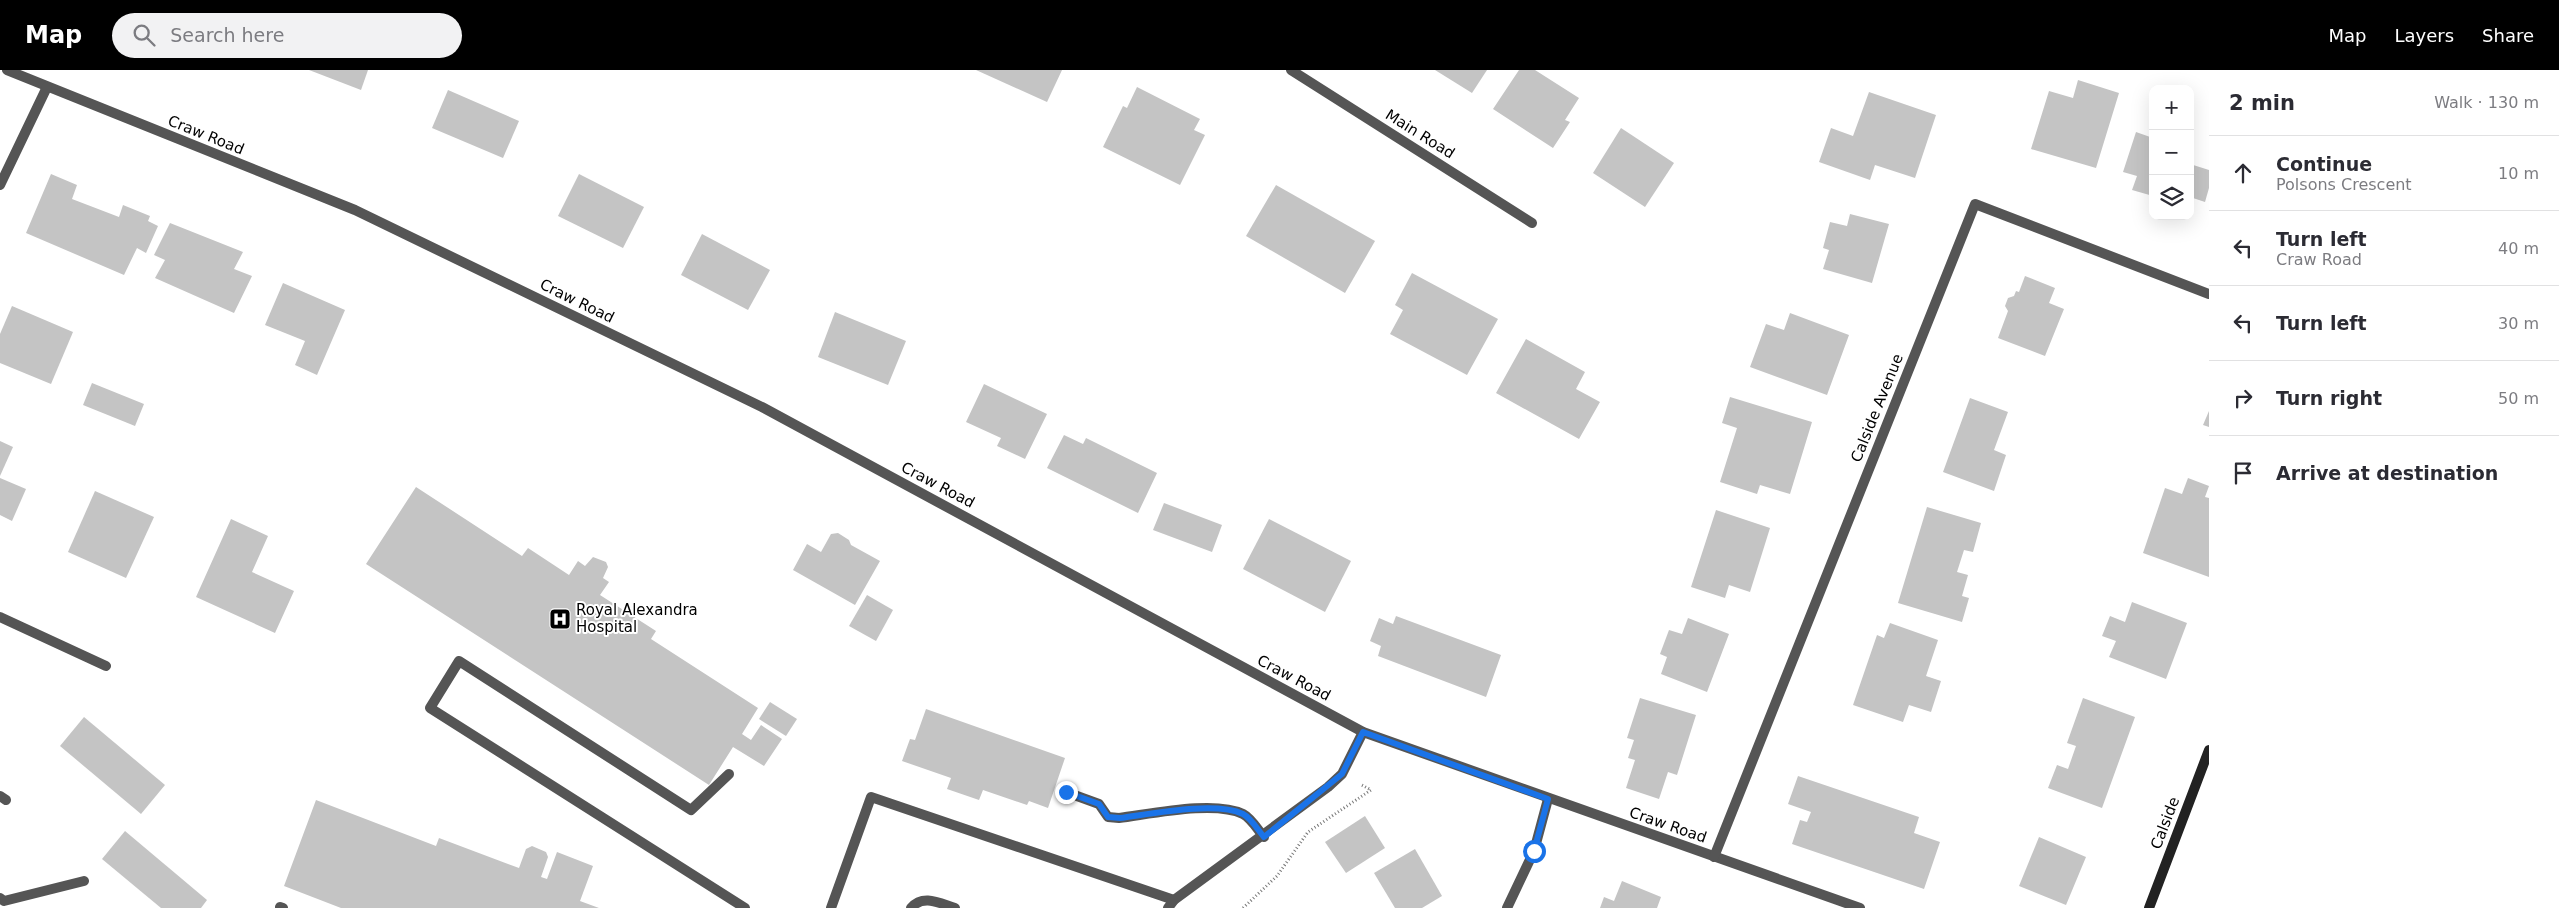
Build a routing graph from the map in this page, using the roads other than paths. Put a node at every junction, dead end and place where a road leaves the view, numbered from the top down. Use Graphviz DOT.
graph roads {
  1 [pos="7,70"];
  2 [pos="1291,70"];
  3 [pos="47,87"];
  4 [pos="0,185"];
  5 [pos="1532,223"];
  6 [pos="2209,294"];
  7 [pos="0,617"];
  8 [pos="106,666"];
  9 [pos="1363,732"];
  10 [pos="2209,750"];
  11 [pos="2205,769"];
  12 [pos="729,774"];
  13 [pos="1066,792"];
  14 [pos="1548,799"];
  15 [pos="1264,837"];
  16 [pos="1714,857"];
  17 [pos="84,881"];
  18 [pos="0,898"];
  19 [pos="1171,904"];
  20 [pos="745,908"];
  21 [pos="830,908"];
  22 [pos="911,908"];
  23 [pos="955,908"];
  24 [pos="1507,908"];
  25 [pos="1860,908"];
  26 [pos="2149,908"];
  1 -- 3 [label="street, Craw Road"];
  2 -- 5 [label="street, Main Road"];
  3 -- 4 [label="street"];
  3 -- 9 [label="street, Craw Road"];
  6 -- 16 [label="street, Calside Avenue"];
  7 -- 8 [label="street"];
  9 -- 14 [label="street, Craw Road"];
  9 -- 15 [label="street"];
  10 -- 11 [label="street, Calside"];
  11 -- 26 [label="street, Calside"];
  12 -- 20 [label="street"];
  13 -- 15 [label="street"];
  14 -- 16 [label="street, Craw Road"];
  14 -- 24 [label="street"];
  15 -- 19 [label="street"];
  16 -- 25 [label="street, Craw Road"];
  17 -- 18 [label="street"];
  19 -- 21 [label="street"];
  22 -- 23 [label="street"];
}
